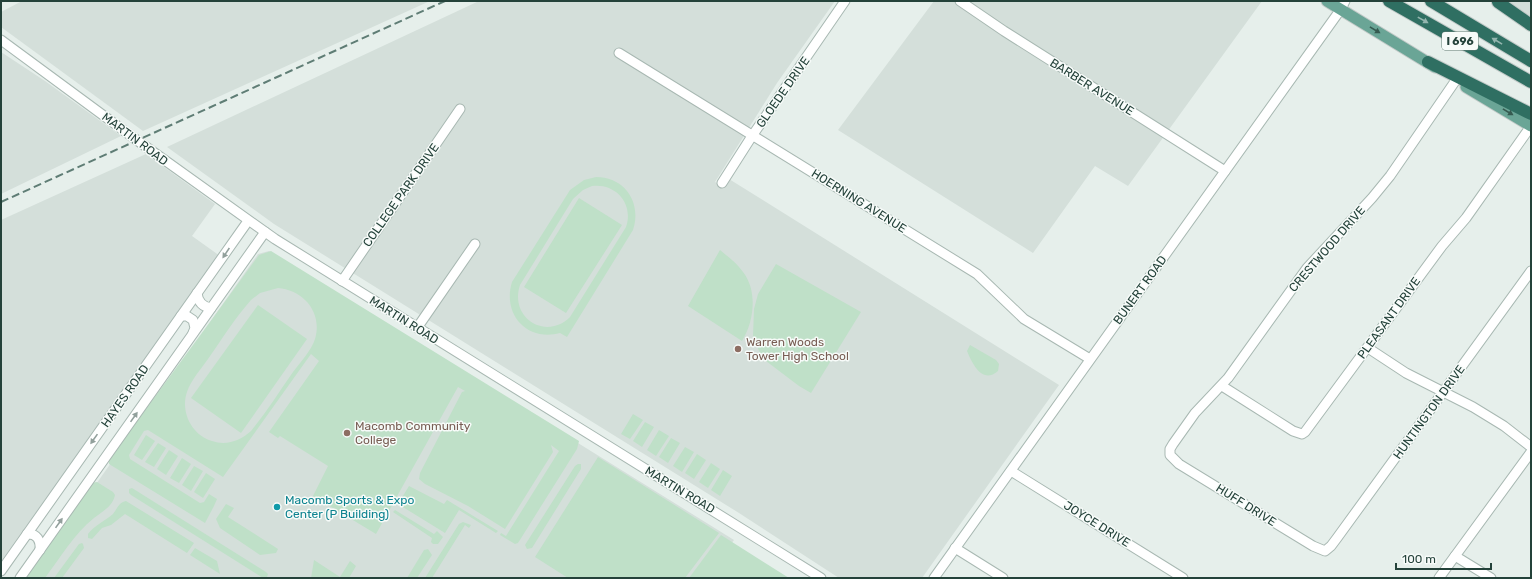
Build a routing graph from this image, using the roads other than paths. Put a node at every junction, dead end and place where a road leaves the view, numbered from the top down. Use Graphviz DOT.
graph roads {
  1 [pos="845,1"];
  2 [pos="960,1"];
  3 [pos="1328,1"];
  4 [pos="1389,1"];
  5 [pos="1431,1"];
  6 [pos="1498,2"];
  7 [pos="1343,5"];
  8 [pos="1531,21"];
  9 [pos="1531,25"];
  10 [pos="1,40"];
  11 [pos="619,53"];
  12 [pos="1531,60"];
  13 [pos="1428,62"];
  14 [pos="1456,80"];
  15 [pos="1531,82"];
  16 [pos="460,109"];
  17 [pos="1531,114"];
  18 [pos="1531,126"];
  19 [pos="752,136"];
  20 [pos="1225,171"];
  21 [pos="722,184"];
  22 [pos="248,221"];
  23 [pos="265,232"];
  24 [pos="475,244"];
  25 [pos="1531,271"];
  26 [pos="342,281"];
  27 [pos="197,293"];
  28 [pos="211,308"];
  29 [pos="182,316"];
  30 [pos="417,328"];
  31 [pos="192,336"];
  32 [pos="1368,348"];
  33 [pos="1090,360"];
  34 [pos="1222,386"];
  35 [pos="1443,393"];
  36 [pos="1531,447"];
  37 [pos="1531,452"];
  38 [pos="1170,455"];
  39 [pos="1011,471"];
  40 [pos="27,534"];
  41 [pos="955,548"];
  42 [pos="40,550"];
  43 [pos="1325,551"];
  44 [pos="1455,556"];
  45 [pos="1,571"];
  46 [pos="20,578"];
  47 [pos="821,578"];
  48 [pos="934,578"];
  49 [pos="1003,578"];
  50 [pos="1183,578"];
  51 [pos="1440,578"];
  52 [pos="1491,578"];
  1 -- 19 [label="street, GLOEDE DRIVE"];
  2 -- 20 [label="street, BARBER AVENUE"];
  3 -- 7 [label="main road"];
  4 -- 15 [label="highway, I 696, one-way"];
  12 -- 5 [label="highway, I 696, one-way"];
  6 -- 8 [label="main road"];
  6 -- 9 [label="highway"];
  7 -- 13 [label="main road, one-way"];
  7 -- 20 [label="street, BUNERT ROAD"];
  10 -- 22 [label="street, MARTIN ROAD"];
  11 -- 19 [label="street, HOERNING AVENUE"];
  13 -- 14 [label="main road"];
  13 -- 17 [label="highway"];
  14 -- 18 [label="main road, one-way"];
  14 -- 34 [label="street, CRESTWOOD DRIVE"];
  16 -- 26 [label="street, COLLEGE PARK DRIVE"];
  18 -- 32 [label="street, PLEASANT DRIVE"];
  19 -- 21 [label="street, GLOEDE DRIVE"];
  19 -- 33 [label="street, HOERNING AVENUE"];
  20 -- 33 [label="street, BUNERT ROAD"];
  22 -- 23 [label="street, MARTIN ROAD"];
  22 -- 27 [label="street, HAYES ROAD, one-way"];
  23 -- 26 [label="street, MARTIN ROAD"];
  23 -- 28 [label="street, HAYES ROAD"];
  24 -- 30 [label="street"];
  25 -- 35 [label="street, HUNTINGTON DRIVE"];
  26 -- 30 [label="street, MARTIN ROAD"];
  27 -- 28 [label="street"];
  27 -- 29 [label="street, HAYES ROAD"];
  28 -- 31 [label="street, HAYES ROAD"];
  29 -- 31 [label="street"];
  29 -- 40 [label="street, HAYES ROAD, one-way"];
  30 -- 47 [label="street, MARTIN ROAD"];
  42 -- 31 [label="street, HAYES ROAD, one-way"];
  32 -- 34 [label="street, PLEASANT DRIVE"];
  32 -- 35 [label="street"];
  33 -- 39 [label="street, BUNERT ROAD"];
  34 -- 38 [label="street, CRESTWOOD DRIVE"];
  35 -- 36 [label="street"];
  35 -- 43 [label="street, HUNTINGTON DRIVE"];
  37 -- 44 [label="street"];
  38 -- 43 [label="street, HUFF DRIVE"];
  39 -- 41 [label="street, BUNERT ROAD"];
  39 -- 50 [label="street, JOYCE DRIVE"];
  40 -- 42 [label="street"];
  40 -- 45 [label="street, HAYES ROAD"];
  41 -- 48 [label="street, BUNERT ROAD"];
  41 -- 49 [label="street"];
  42 -- 46 [label="street, HAYES ROAD"];
  44 -- 51 [label="street"];
  44 -- 52 [label="street"];
}
